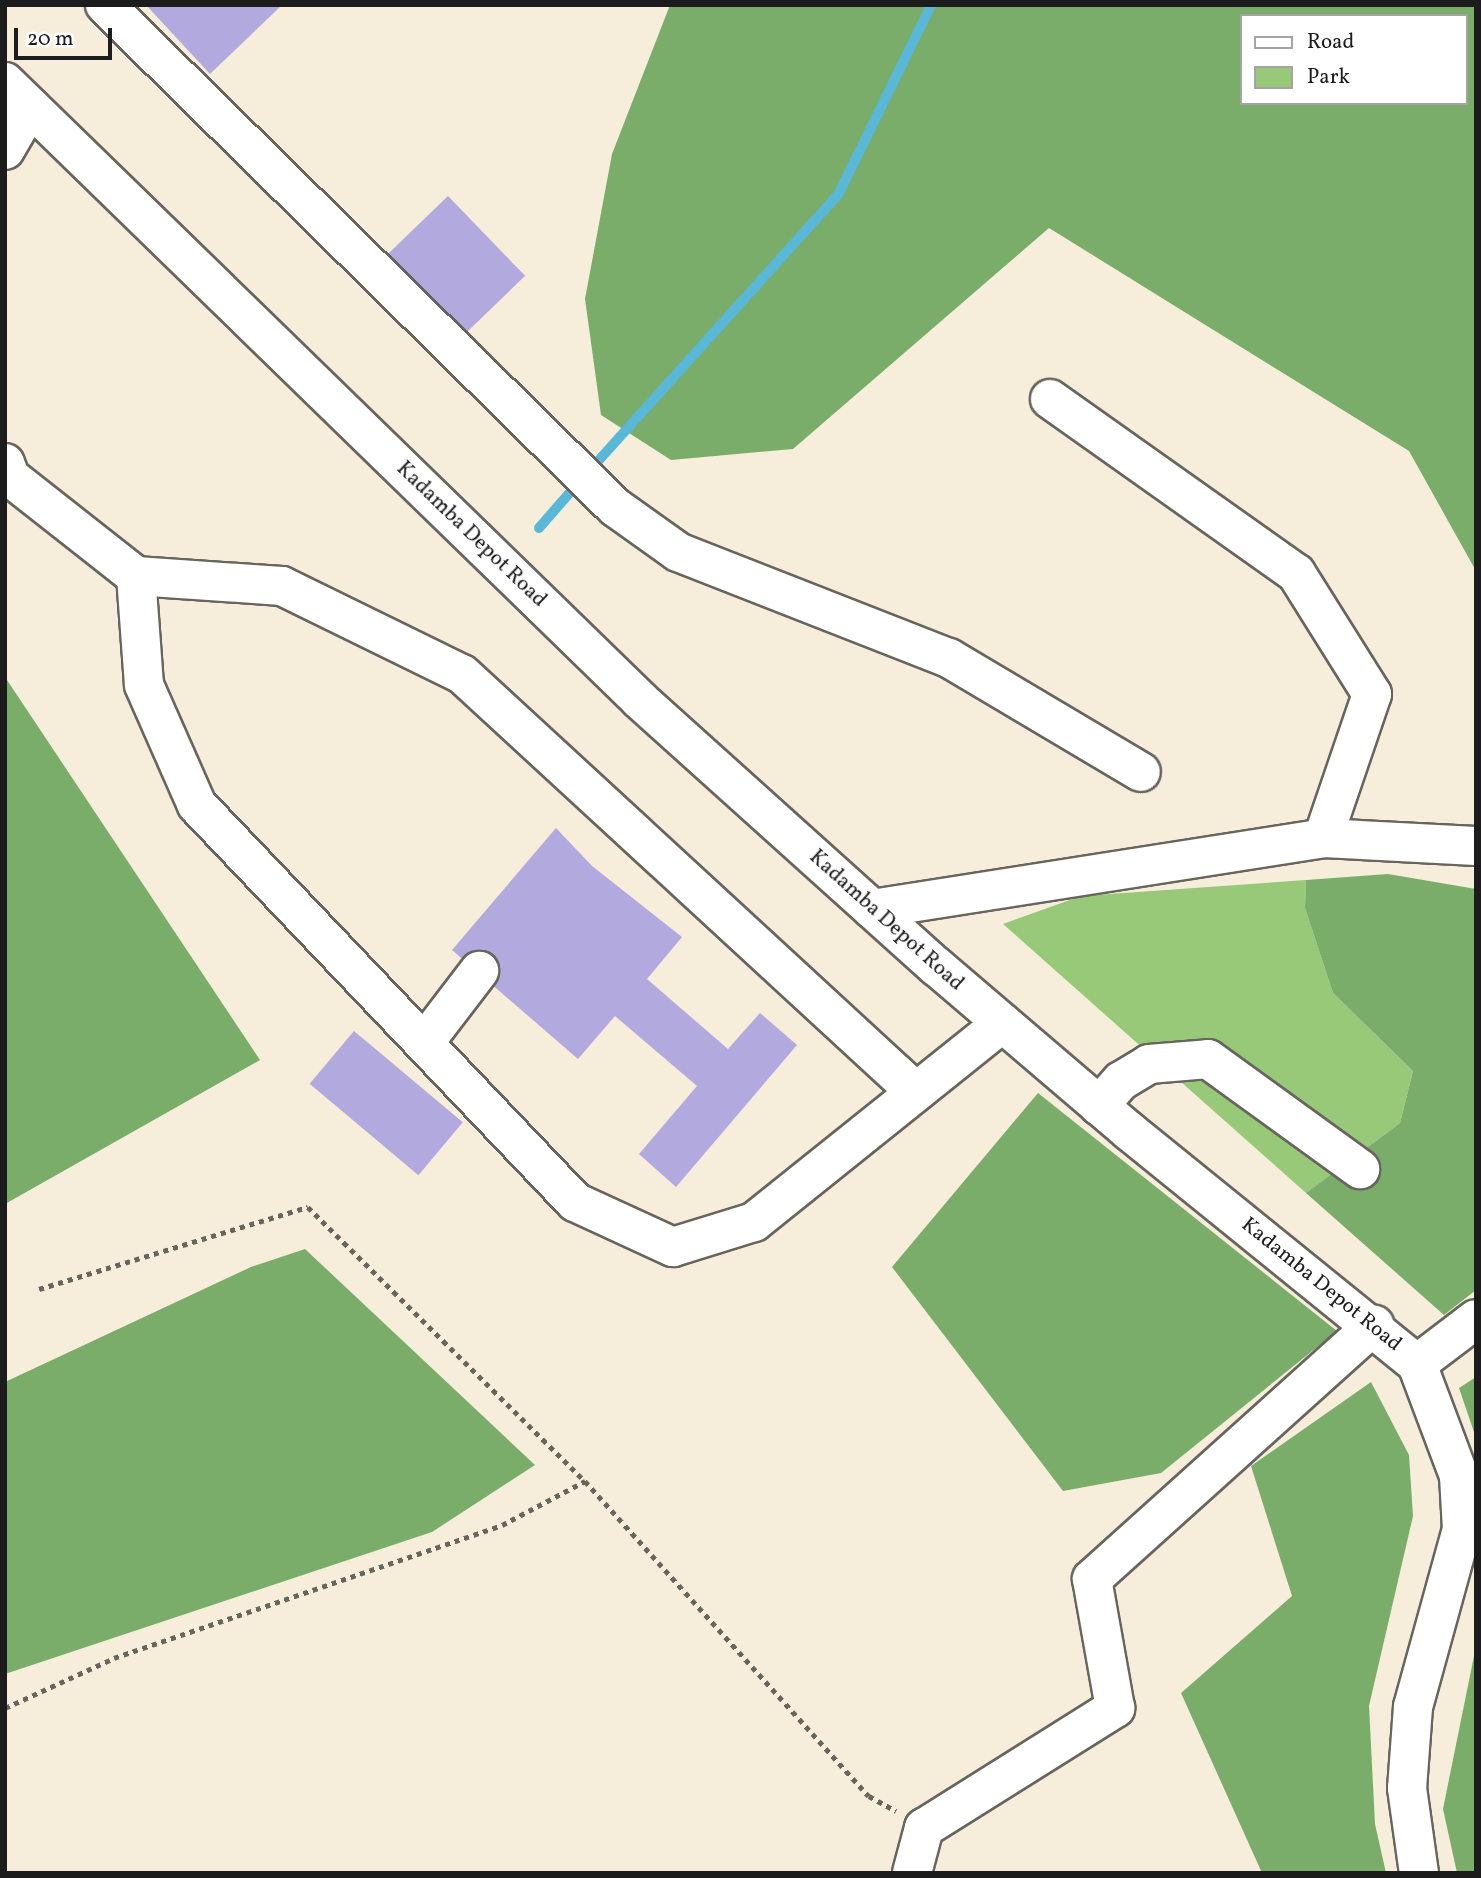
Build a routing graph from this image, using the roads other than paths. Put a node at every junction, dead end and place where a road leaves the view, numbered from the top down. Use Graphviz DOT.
graph roads {
  1 [pos="104,5"];
  2 [pos="18,94"];
  3 [pos="5,150"];
  4 [pos="1050,399"];
  5 [pos="5,463"];
  6 [pos="136,576"];
  7 [pos="1141,772"];
  8 [pos="1323,838"];
  9 [pos="1476,846"];
  10 [pos="872,909"];
  11 [pos="479,971"];
  12 [pos="1002,1023"];
  13 [pos="424,1043"];
  14 [pos="916,1092"];
  15 [pos="1099,1106"];
  16 [pos="1360,1169"];
  17 [pos="1476,1319"];
  18 [pos="1374,1325"];
  19 [pos="1417,1364"];
  20 [pos="912,1873"];
  21 [pos="1419,1873"];
  1 -- 7 [label="street"];
  2 -- 3 [label="street"];
  2 -- 10 [label="street, Kadamba Depot Road"];
  4 -- 8 [label="street"];
  5 -- 6 [label="street"];
  6 -- 13 [label="street"];
  6 -- 14 [label="street"];
  8 -- 9 [label="street"];
  8 -- 10 [label="street"];
  10 -- 12 [label="street, Kadamba Depot Road"];
  11 -- 13 [label="street"];
  12 -- 14 [label="street"];
  12 -- 15 [label="street, Kadamba Depot Road"];
  13 -- 14 [label="street"];
  15 -- 16 [label="street"];
  15 -- 18 [label="street, Kadamba Depot Road"];
  17 -- 19 [label="street"];
  18 -- 19 [label="street, Kadamba Depot Road"];
  18 -- 20 [label="street"];
  19 -- 21 [label="street, Kadamba Depot Road"];
}
